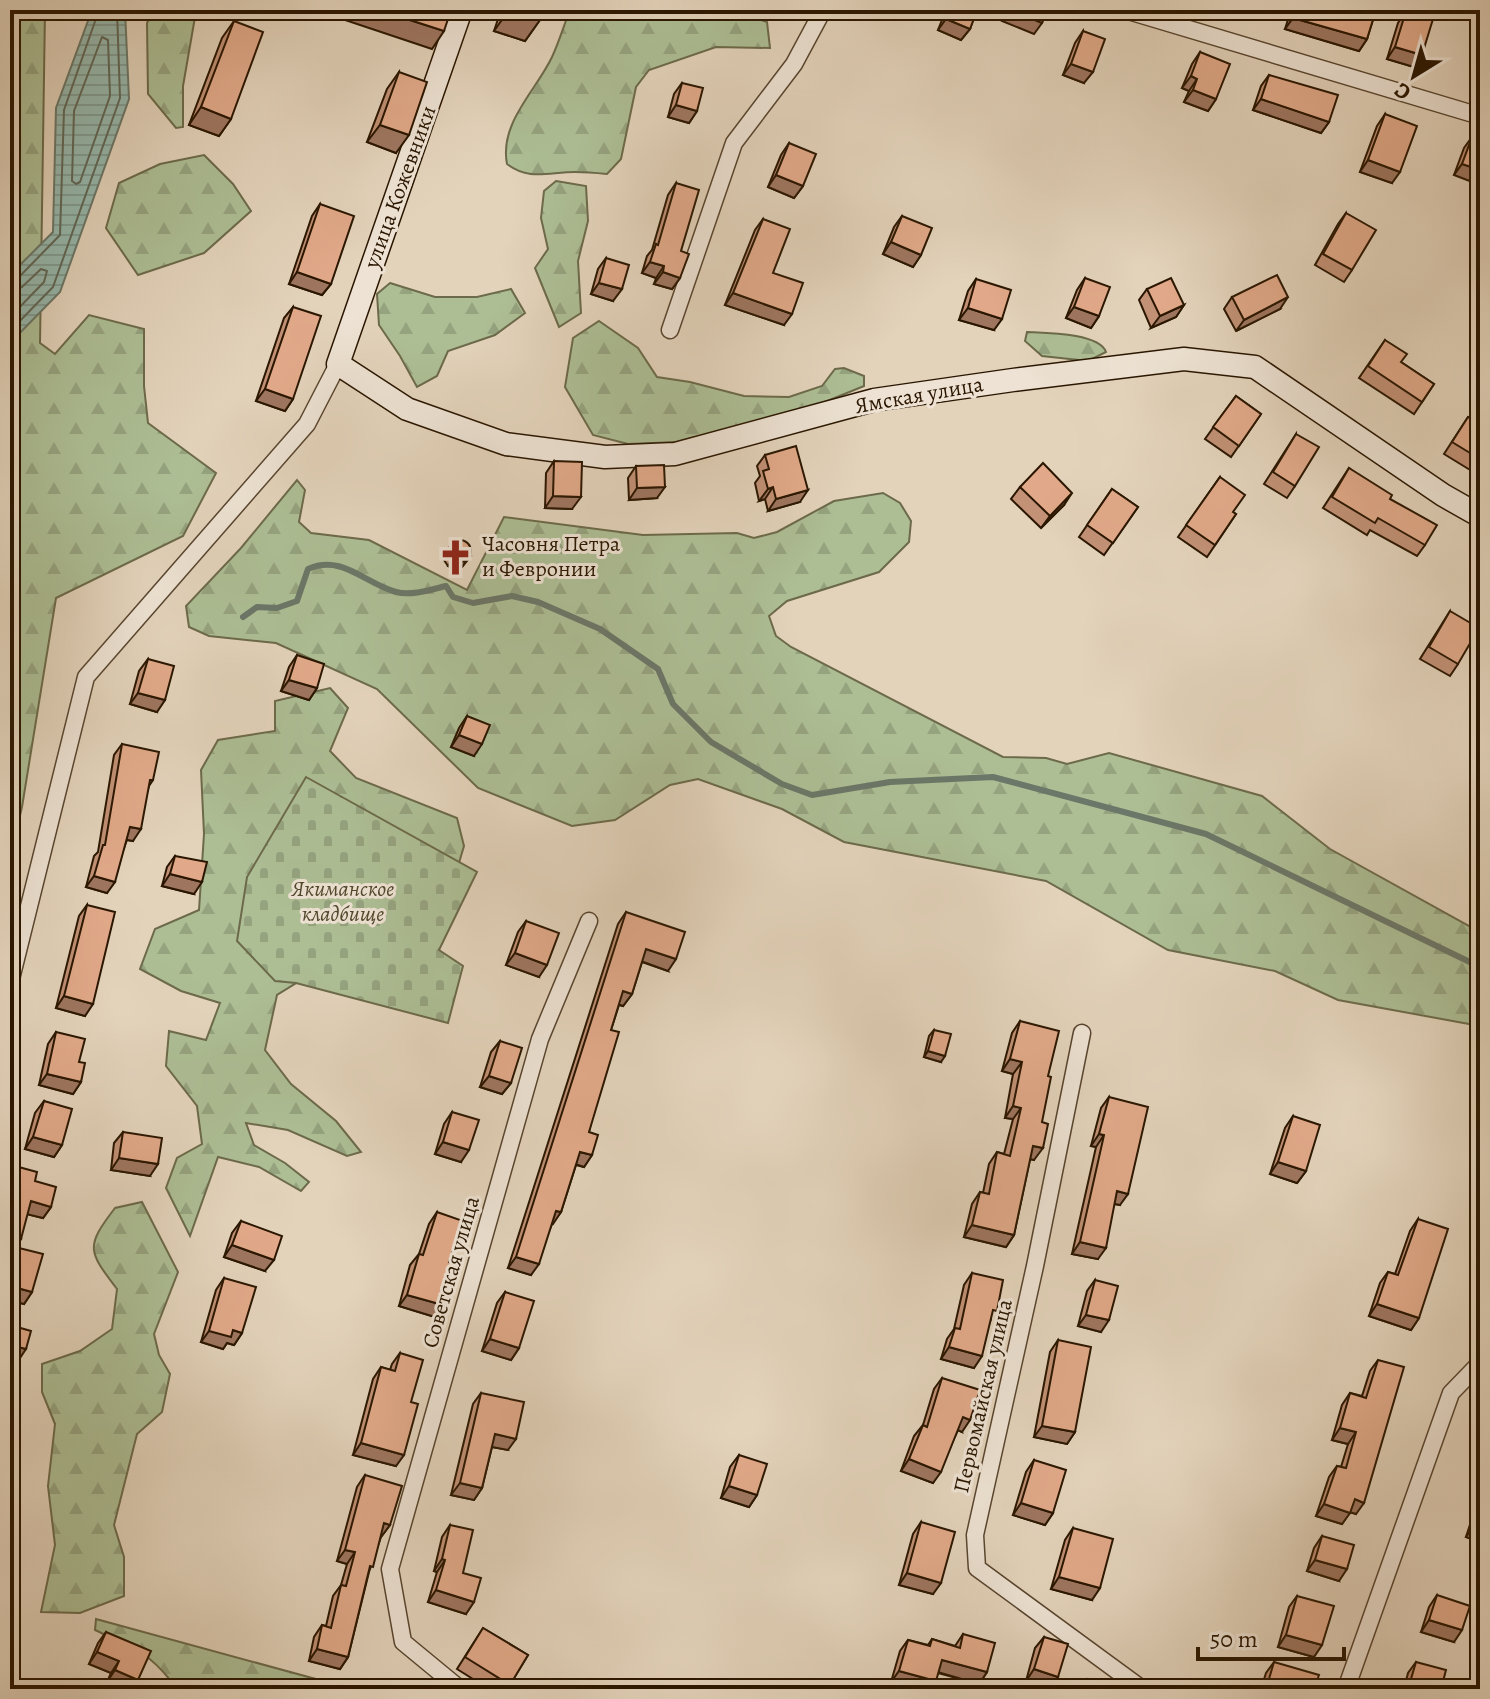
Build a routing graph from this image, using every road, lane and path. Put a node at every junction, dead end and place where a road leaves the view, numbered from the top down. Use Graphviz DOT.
graph roads {
  1 [pos="461,10"];
  2 [pos="823,10"];
  3 [pos="1125,10"];
  4 [pos="1480,116"];
  5 [pos="670,330"];
  6 [pos="338,364"];
  7 [pos="1480,516"];
  8 [pos="589,921"];
  9 [pos="10,983"];
  10 [pos="1082,1033"];
  11 [pos="1480,1363"];
  12 [pos="460,1689"];
  13 [pos="1142,1689"];
  14 [pos="1346,1689"];
  1 -- 6 [label="street, улица Кожевники"];
  2 -- 5 [label="street"];
  3 -- 4 [label="street"];
  6 -- 7 [label="street, Ямская улица"];
  6 -- 9 [label="street"];
  8 -- 12 [label="street, Советская улица"];
  10 -- 13 [label="street, Первомайская улица"];
  11 -- 14 [label="street"];
}
